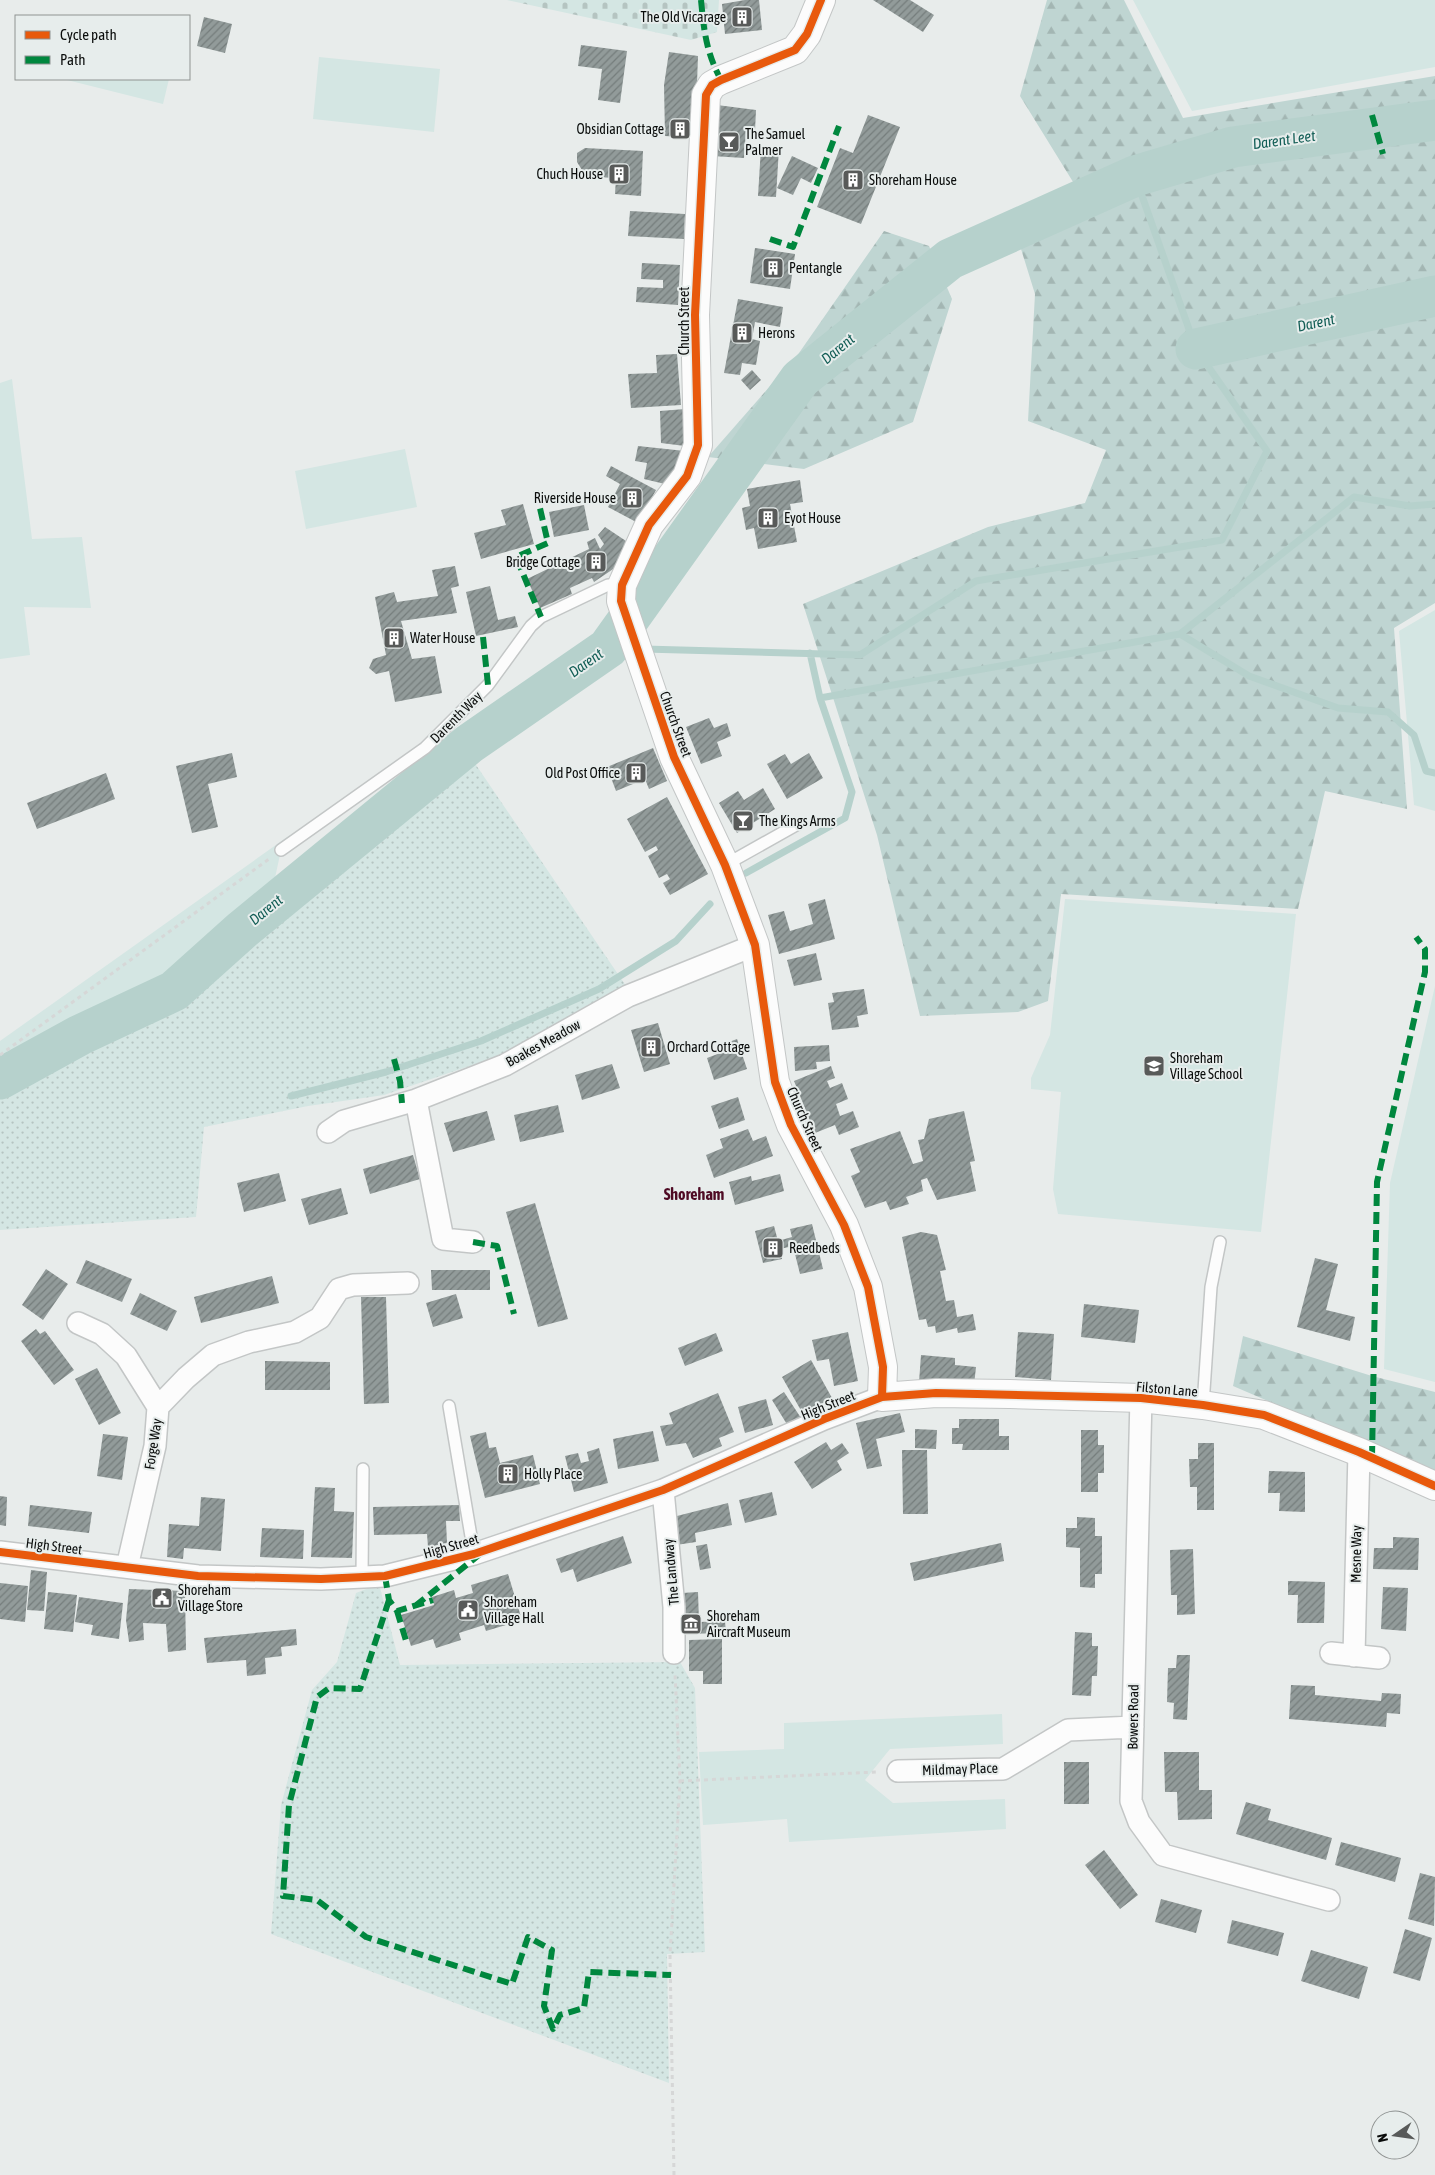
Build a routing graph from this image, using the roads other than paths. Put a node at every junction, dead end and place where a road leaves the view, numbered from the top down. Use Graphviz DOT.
graph roads {
  1 [pos="821,0"];
  2 [pos="622,593"];
  3 [pos="798,824"];
  4 [pos="281,850"];
  5 [pos="725,865"];
  6 [pos="755,945"];
  7 [pos="416,1100"];
  8 [pos="328,1132"];
  9 [pos="473,1242"];
  10 [pos="1220,1242"];
  11 [pos="408,1283"];
  12 [pos="78,1323"];
  13 [pos="882,1397"];
  14 [pos="1141,1398"];
  15 [pos="1203,1405"];
  16 [pos="449,1406"];
  17 [pos="158,1407"];
  18 [pos="1359,1452"];
  19 [pos="363,1469"];
  20 [pos="1435,1486"];
  21 [pos="664,1490"];
  22 [pos="0,1552"];
  23 [pos="474,1554"];
  24 [pos="127,1567"];
  25 [pos="362,1577"];
  26 [pos="674,1653"];
  27 [pos="1331,1653"];
  28 [pos="1354,1656"];
  29 [pos="1379,1658"];
  30 [pos="1133,1726"];
  31 [pos="898,1771"];
  32 [pos="1329,1900"];
  1 -- 2 [label="street, Church Street"];
  2 -- 4 [label="lane, Darenth Way"];
  2 -- 5 [label="street, Church Street"];
  3 -- 5 [label="lane"];
  5 -- 6 [label="street, Church Street"];
  6 -- 7 [label="street, Boakes Meadow"];
  6 -- 13 [label="street, Church Street"];
  7 -- 8 [label="street, Boakes Meadow"];
  7 -- 9 [label="street"];
  10 -- 15 [label="lane"];
  11 -- 17 [label="street"];
  12 -- 17 [label="street, Forge Way"];
  13 -- 14 [label="street, Filston Lane"];
  13 -- 21 [label="street, High Street"];
  14 -- 15 [label="street, Filston Lane"];
  14 -- 30 [label="street, Bowers Road"];
  15 -- 18 [label="street, Filston Lane"];
  16 -- 23 [label="lane"];
  17 -- 24 [label="street, Forge Way"];
  18 -- 20 [label="street, Filston Lane"];
  18 -- 28 [label="street, Mesne Way"];
  19 -- 25 [label="lane"];
  21 -- 23 [label="street, High Street"];
  21 -- 26 [label="street, The Landway"];
  22 -- 24 [label="street, High Street"];
  23 -- 25 [label="street, High Street"];
  24 -- 25 [label="street, High Street"];
  27 -- 28 [label="street"];
  28 -- 29 [label="street"];
  30 -- 31 [label="street, Mildmay Place"];
  30 -- 32 [label="street, Bowers Road"];
}
